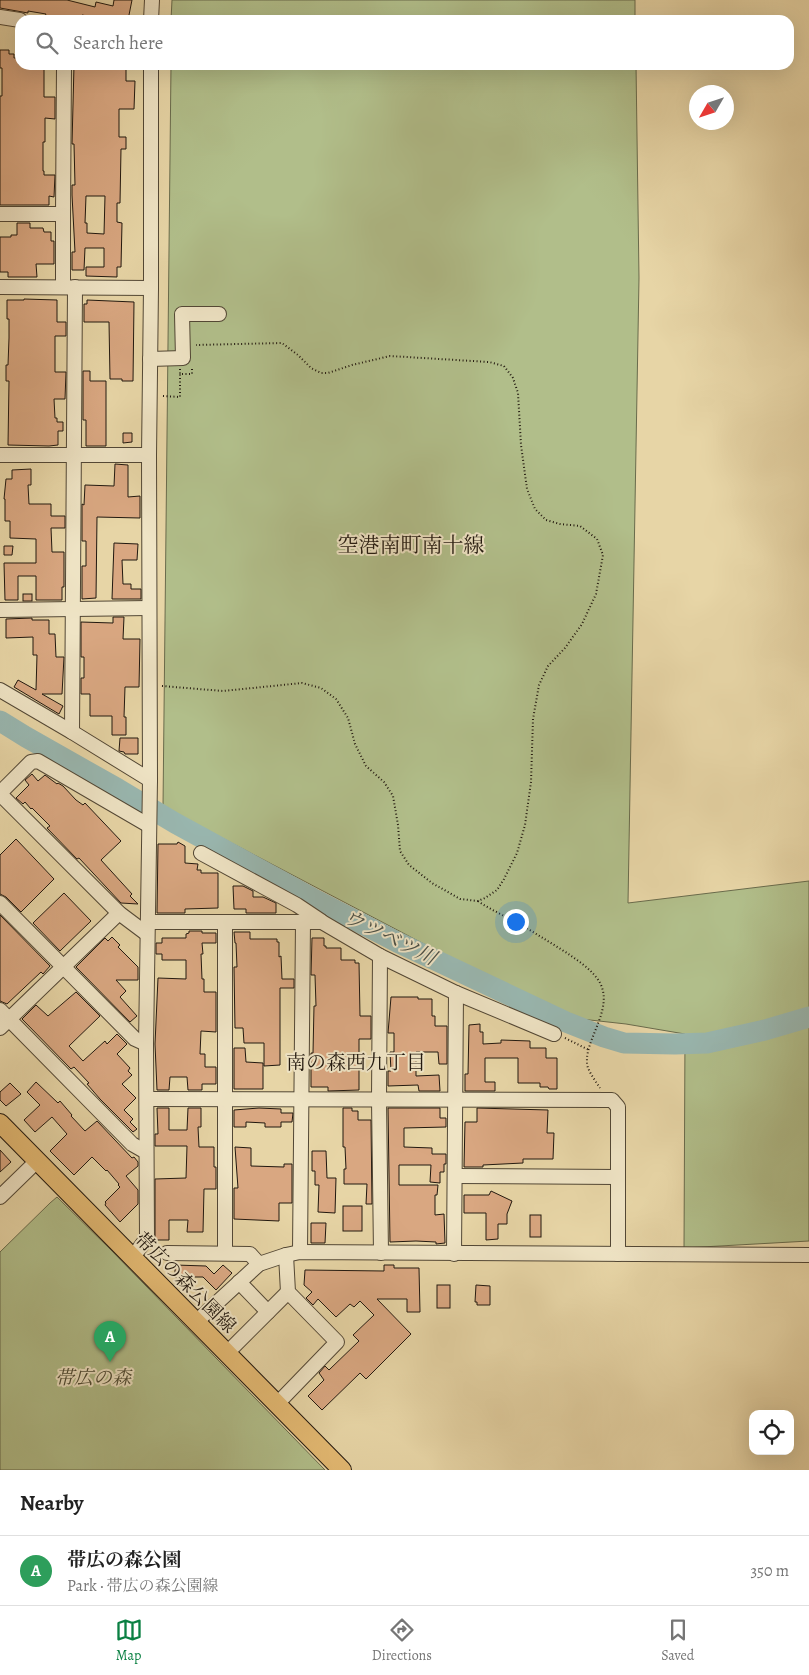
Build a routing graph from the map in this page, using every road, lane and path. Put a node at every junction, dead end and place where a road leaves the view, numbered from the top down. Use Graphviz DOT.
graph roads {
  1 [pos="152,0"];
  2 [pos="151,15"];
  3 [pos="0,17"];
  4 [pos="15,19"];
  5 [pos="64,70"];
  6 [pos="151,70"];
  7 [pos="0,214"];
  8 [pos="63,214"];
  9 [pos="69,287"];
  10 [pos="0,288"];
  11 [pos="151,288"];
  12 [pos="219,314"];
  13 [pos="191,345"];
  14 [pos="150,359"];
  15 [pos="192,364"];
  16 [pos="180,366"];
  17 [pos="180,374"];
  18 [pos="163,396"];
  19 [pos="0,454"];
  20 [pos="75,455"];
  21 [pos="149,455"];
  22 [pos="73,608"];
  23 [pos="149,608"];
  24 [pos="0,610"];
  25 [pos="149,685"];
  26 [pos="0,690"];
  27 [pos="72,732"];
  28 [pos="149,786"];
  29 [pos="0,793"];
  30 [pos="148,822"];
  31 [pos="201,853"];
  32 [pos="478,901"];
  33 [pos="0,903"];
  34 [pos="119,913"];
  35 [pos="225,922"];
  36 [pos="303,922"];
  37 [pos="322,922"];
  38 [pos="148,928"];
  39 [pos="380,956"];
  40 [pos="63,966"];
  41 [pos="456,993"];
  42 [pos="3,1019"];
  43 [pos="554,1034"];
  44 [pos="146,1044"];
  45 [pos="589,1050"];
  46 [pos="147,1099"];
  47 [pos="225,1099"];
  48 [pos="303,1100"];
  49 [pos="379,1100"];
  50 [pos="601,1100"];
  51 [pos="455,1101"];
  52 [pos="0,1123"];
  53 [pos="146,1152"];
  54 [pos="37,1160"];
  55 [pos="455,1176"];
  56 [pos="617,1177"];
  57 [pos="0,1197"];
  58 [pos="300,1252"];
  59 [pos="167,1253"];
  60 [pos="225,1253"];
  61 [pos="381,1254"];
  62 [pos="454,1254"];
  63 [pos="618,1254"];
  64 [pos="286,1255"];
  65 [pos="809,1255"];
  66 [pos="133,1257"];
  67 [pos="259,1264"];
  68 [pos="239,1282"];
  69 [pos="288,1292"];
  70 [pos="268,1312"];
  71 [pos="196,1322"];
  72 [pos="227,1353"];
  73 [pos="277,1404"];
  74 [pos="342,1470"];
  1 -- 2 [label="street"];
  3 -- 4 [label="street"];
  5 -- 8 [label="street"];
  6 -- 11 [label="street"];
  7 -- 8 [label="street"];
  8 -- 9 [label="street"];
  9 -- 10 [label="street"];
  9 -- 11 [label="street"];
  9 -- 20 [label="street"];
  11 -- 14 [label="street"];
  12 -- 14 [label="street"];
  13 -- 32 [label="path"];
  14 -- 21 [label="street"];
  15 -- 17 [label="path"];
  16 -- 17 [label="path"];
  17 -- 18 [label="path"];
  19 -- 20 [label="street"];
  20 -- 21 [label="street"];
  20 -- 22 [label="street"];
  21 -- 23 [label="street"];
  22 -- 23 [label="street"];
  22 -- 24 [label="street"];
  22 -- 27 [label="street"];
  23 -- 25 [label="street"];
  25 -- 28 [label="street"];
  25 -- 32 [label="path"];
  26 -- 27 [label="street"];
  27 -- 28 [label="street"];
  28 -- 30 [label="street"];
  29 -- 30 [label="street"];
  29 -- 34 [label="street"];
  30 -- 38 [label="street"];
  31 -- 37 [label="street"];
  32 -- 45 [label="path"];
  33 -- 40 [label="street"];
  34 -- 38 [label="street"];
  34 -- 40 [label="street"];
  35 -- 36 [label="street"];
  35 -- 38 [label="street"];
  35 -- 47 [label="street"];
  36 -- 37 [label="street"];
  36 -- 48 [label="street"];
  37 -- 39 [label="street"];
  38 -- 44 [label="street"];
  39 -- 41 [label="street"];
  39 -- 49 [label="street"];
  40 -- 42 [label="street"];
  40 -- 44 [label="street"];
  41 -- 43 [label="street"];
  41 -- 51 [label="street"];
  42 -- 53 [label="street"];
  43 -- 45 [label="path"];
  44 -- 46 [label="street"];
  45 -- 50 [label="path"];
  46 -- 47 [label="street"];
  46 -- 53 [label="street"];
  47 -- 48 [label="street"];
  47 -- 60 [label="street"];
  48 -- 49 [label="street"];
  48 -- 58 [label="street"];
  49 -- 51 [label="street"];
  49 -- 61 [label="street"];
  50 -- 51 [label="street"];
  50 -- 56 [label="street"];
  51 -- 55 [label="street"];
  52 -- 54 [label="main road, 帯広の森公園線"];
  53 -- 66 [label="street"];
  54 -- 57 [label="street"];
  54 -- 66 [label="main road, 帯広の森公園線"];
  55 -- 56 [label="street"];
  55 -- 62 [label="street"];
  56 -- 63 [label="street"];
  58 -- 61 [label="street"];
  58 -- 64 [label="street"];
  59 -- 60 [label="street"];
  60 -- 67 [label="street"];
  61 -- 62 [label="street"];
  62 -- 63 [label="street"];
  63 -- 65 [label="street"];
  64 -- 67 [label="street"];
  64 -- 69 [label="street"];
  66 -- 71 [label="main road, 帯広の森公園線"];
  67 -- 68 [label="street"];
  68 -- 70 [label="street"];
  68 -- 71 [label="street"];
  69 -- 70 [label="street"];
  69 -- 73 [label="street"];
  70 -- 72 [label="street"];
  71 -- 72 [label="main road, 帯広の森公園線"];
  72 -- 73 [label="main road, 帯広の森公園線"];
  73 -- 74 [label="main road, 帯広の森公園線"];
}
